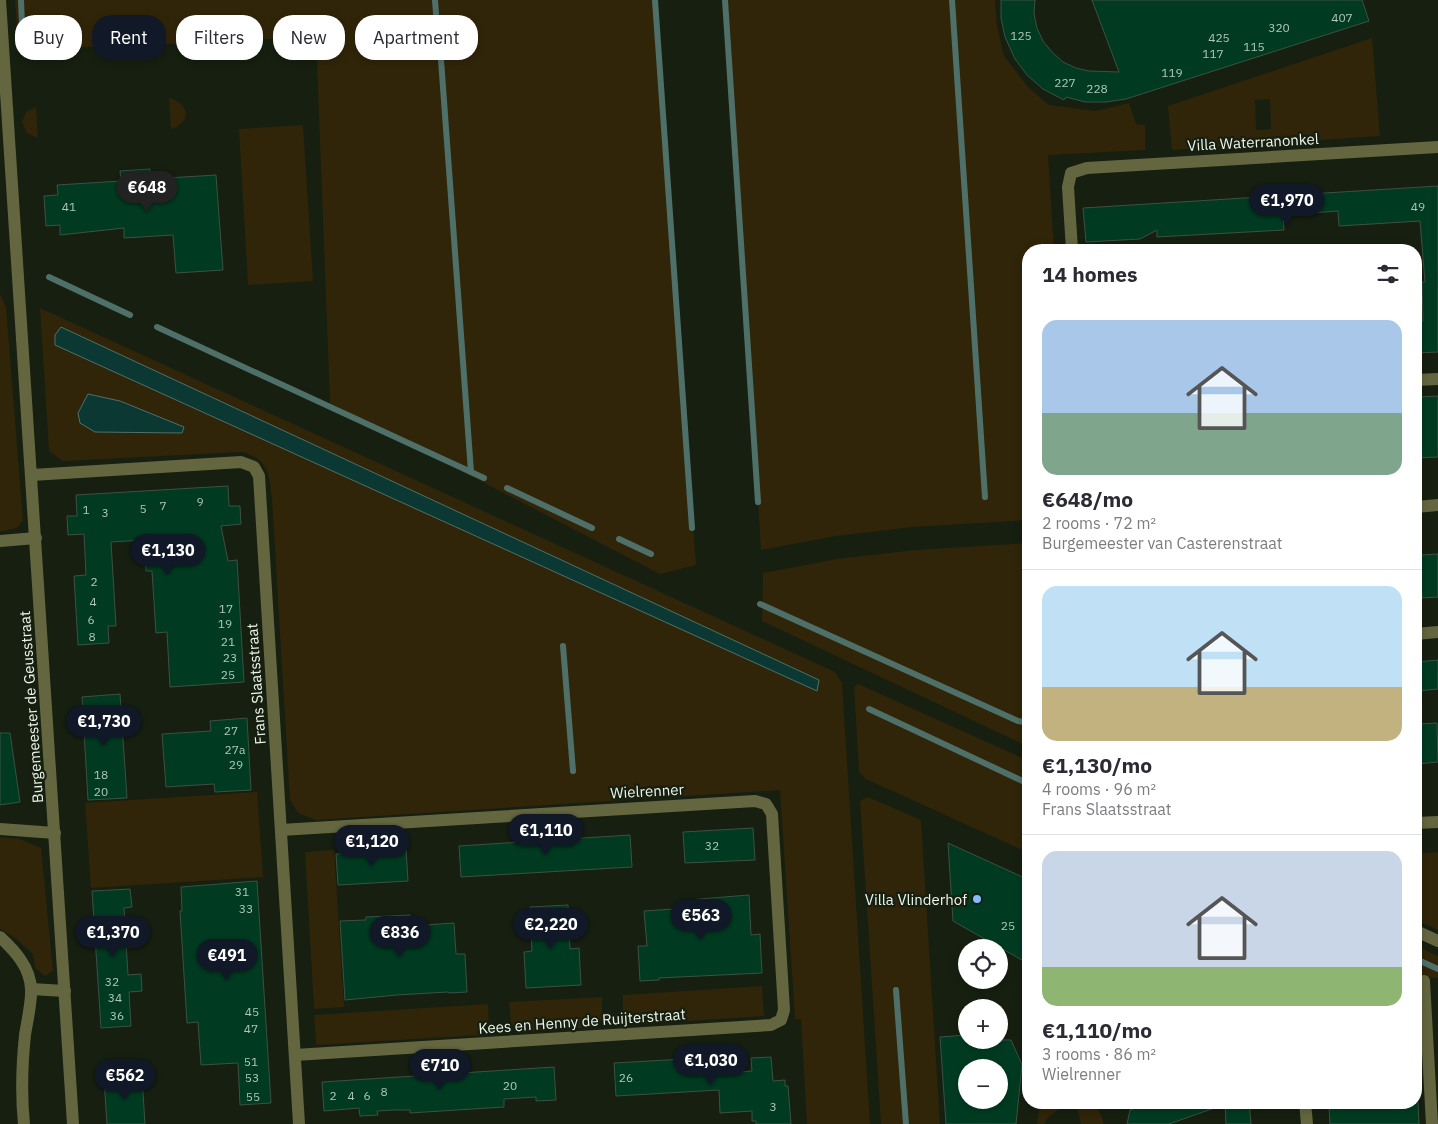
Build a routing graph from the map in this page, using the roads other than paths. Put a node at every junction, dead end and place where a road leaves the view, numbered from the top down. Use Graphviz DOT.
graph roads {
  1 [pos="0,0"];
  2 [pos="1438,146"];
  3 [pos="1072,244"];
  4 [pos="1438,379"];
  5 [pos="1422,380"];
  6 [pos="32,475"];
  7 [pos="1438,506"];
  8 [pos="1422,507"];
  9 [pos="36,538"];
  10 [pos="0,541"];
  11 [pos="1438,632"];
  12 [pos="1422,633"];
  13 [pos="1438,822"];
  14 [pos="1422,823"];
  15 [pos="0,829"];
  16 [pos="281,830"];
  17 [pos="55,833"];
  18 [pos="1422,934"];
  19 [pos="0,937"];
  20 [pos="1438,941"];
  21 [pos="1424,981"];
  22 [pos="31,989"];
  23 [pos="65,990"];
  24 [pos="781,1020"];
  25 [pos="295,1055"];
  26 [pos="1305,1109"];
  27 [pos="24,1124"];
  28 [pos="73,1124"];
  29 [pos="299,1124"];
  30 [pos="1306,1124"];
  31 [pos="1432,1124"];
  1 -- 6 [label="street, Burgemeester de Geusstraat"];
  2 -- 3 [label="street, Villa Waterranonkel"];
  4 -- 5 [label="street"];
  6 -- 9 [label="street, Burgemeester de Geusstraat"];
  6 -- 16 [label="street, Frans Slaatsstraat"];
  7 -- 8 [label="street"];
  9 -- 10 [label="street"];
  9 -- 17 [label="street, Burgemeester de Geusstraat"];
  11 -- 12 [label="street"];
  13 -- 14 [label="street"];
  15 -- 17 [label="street"];
  16 -- 24 [label="street, Wielrenner"];
  16 -- 25 [label="street, Frans Slaatsstraat"];
  17 -- 23 [label="street, Burgemeester de Geusstraat"];
  18 -- 20 [label="street"];
  19 -- 22 [label="street"];
  21 -- 31 [label="street"];
  22 -- 23 [label="street"];
  22 -- 27 [label="street"];
  23 -- 28 [label="street, Burgemeester de Geusstraat"];
  24 -- 25 [label="street, Kees en Henny de Ruijterstraat"];
  25 -- 29 [label="street, Frans Slaatsstraat"];
  26 -- 30 [label="street"];
}
